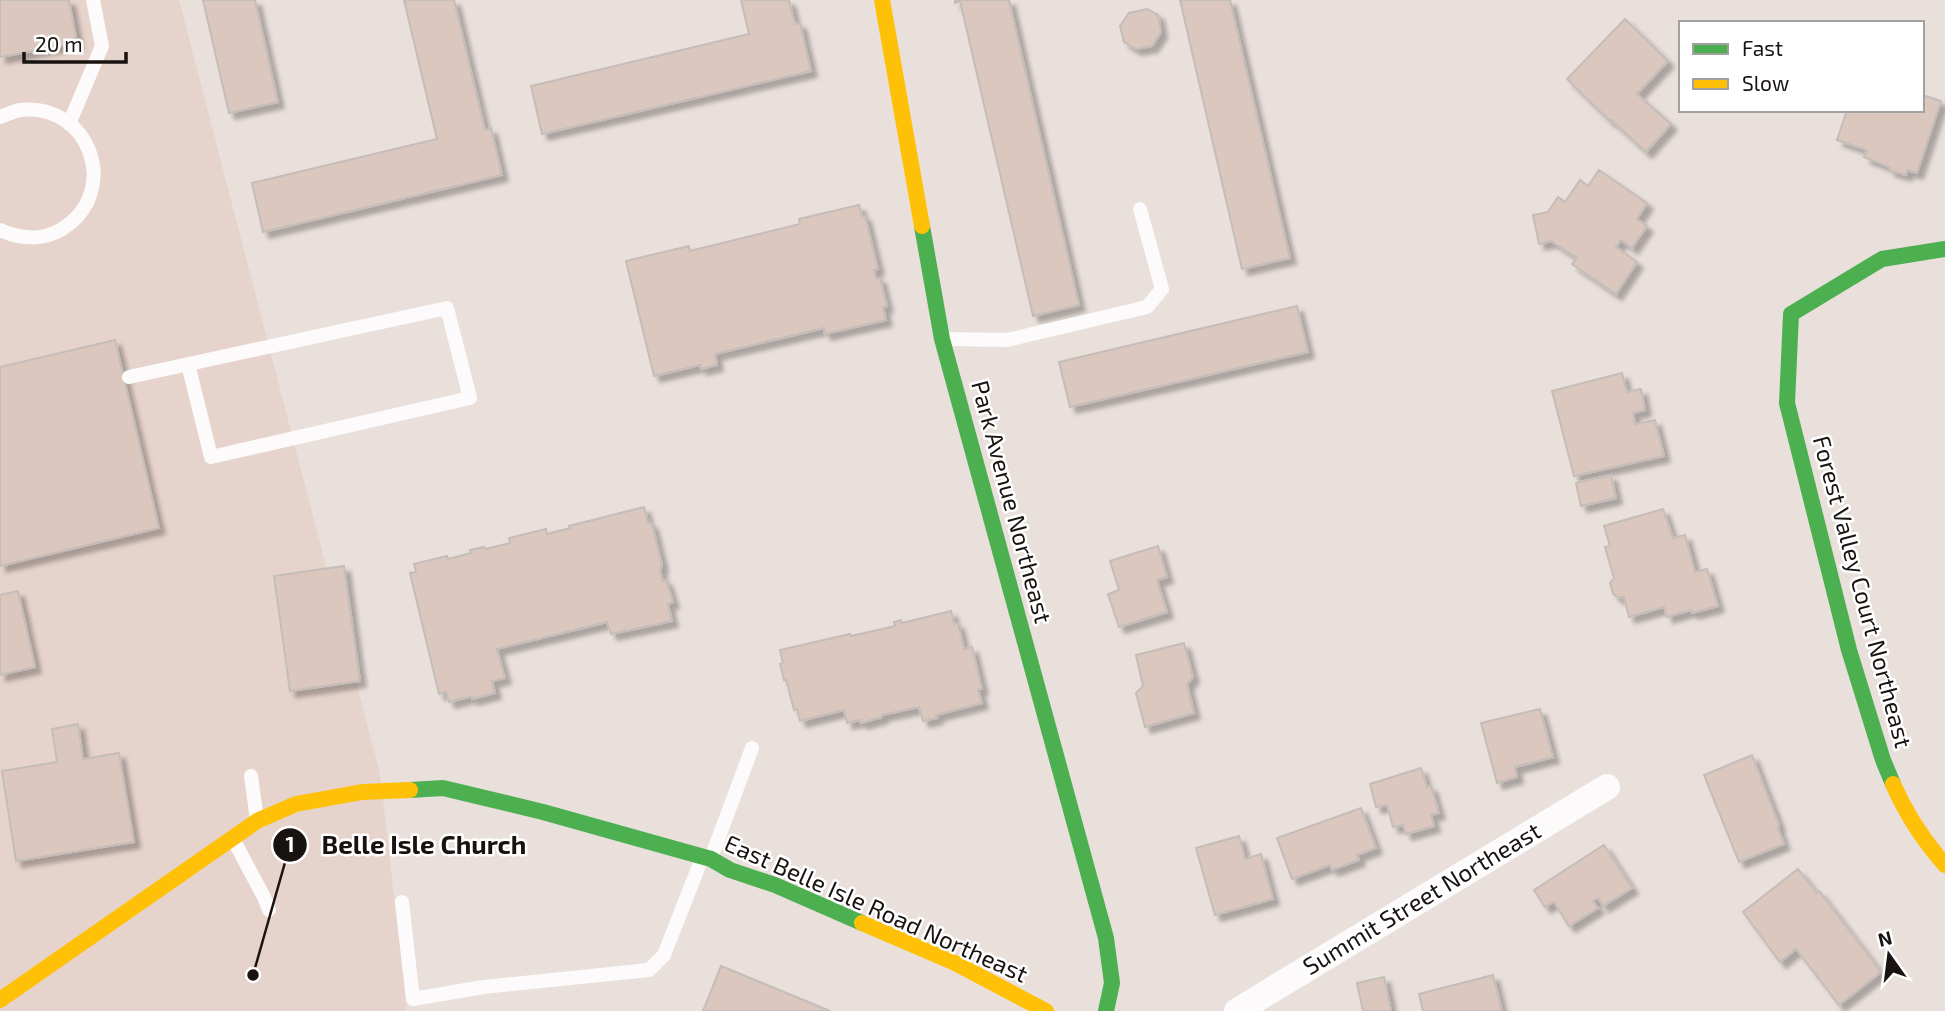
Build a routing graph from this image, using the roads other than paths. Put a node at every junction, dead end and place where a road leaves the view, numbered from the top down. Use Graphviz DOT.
graph roads {
  1 [pos="93,0"];
  2 [pos="882,0"];
  3 [pos="0,117"];
  4 [pos="69,124"];
  5 [pos="1140,209"];
  6 [pos="0,230"];
  7 [pos="1945,249"];
  8 [pos="943,339"];
  9 [pos="188,364"];
  10 [pos="128,377"];
  11 [pos="752,748"];
  12 [pos="251,776"];
  13 [pos="1607,787"];
  14 [pos="257,821"];
  15 [pos="233,838"];
  16 [pos="706,858"];
  17 [pos="1945,865"];
  18 [pos="402,902"];
  19 [pos="269,910"];
  20 [pos="0,1000"];
  21 [pos="414,1005"];
  22 [pos="1046,1011"];
  23 [pos="1106,1011"];
  24 [pos="1237,1011"];
  1 -- 4 [label="lane"];
  2 -- 8 [label="street, Park Avenue Northeast"];
  3 -- 4 [label="lane"];
  4 -- 6 [label="lane"];
  5 -- 8 [label="lane"];
  7 -- 17 [label="street, Forest Valley Court Northeast"];
  8 -- 23 [label="street, Park Avenue Northeast"];
  9 -- 9 [label="lane"];
  9 -- 10 [label="lane"];
  11 -- 16 [label="lane"];
  12 -- 14 [label="lane"];
  13 -- 24 [label="street, Summit Street Northeast"];
  14 -- 15 [label="street, East Belle Isle Road Northeast"];
  14 -- 16 [label="street, East Belle Isle Road Northeast"];
  15 -- 19 [label="lane"];
  15 -- 20 [label="street, East Belle Isle Road Northeast"];
  16 -- 21 [label="lane"];
  16 -- 22 [label="street, East Belle Isle Road Northeast"];
  18 -- 21 [label="lane"];
}
